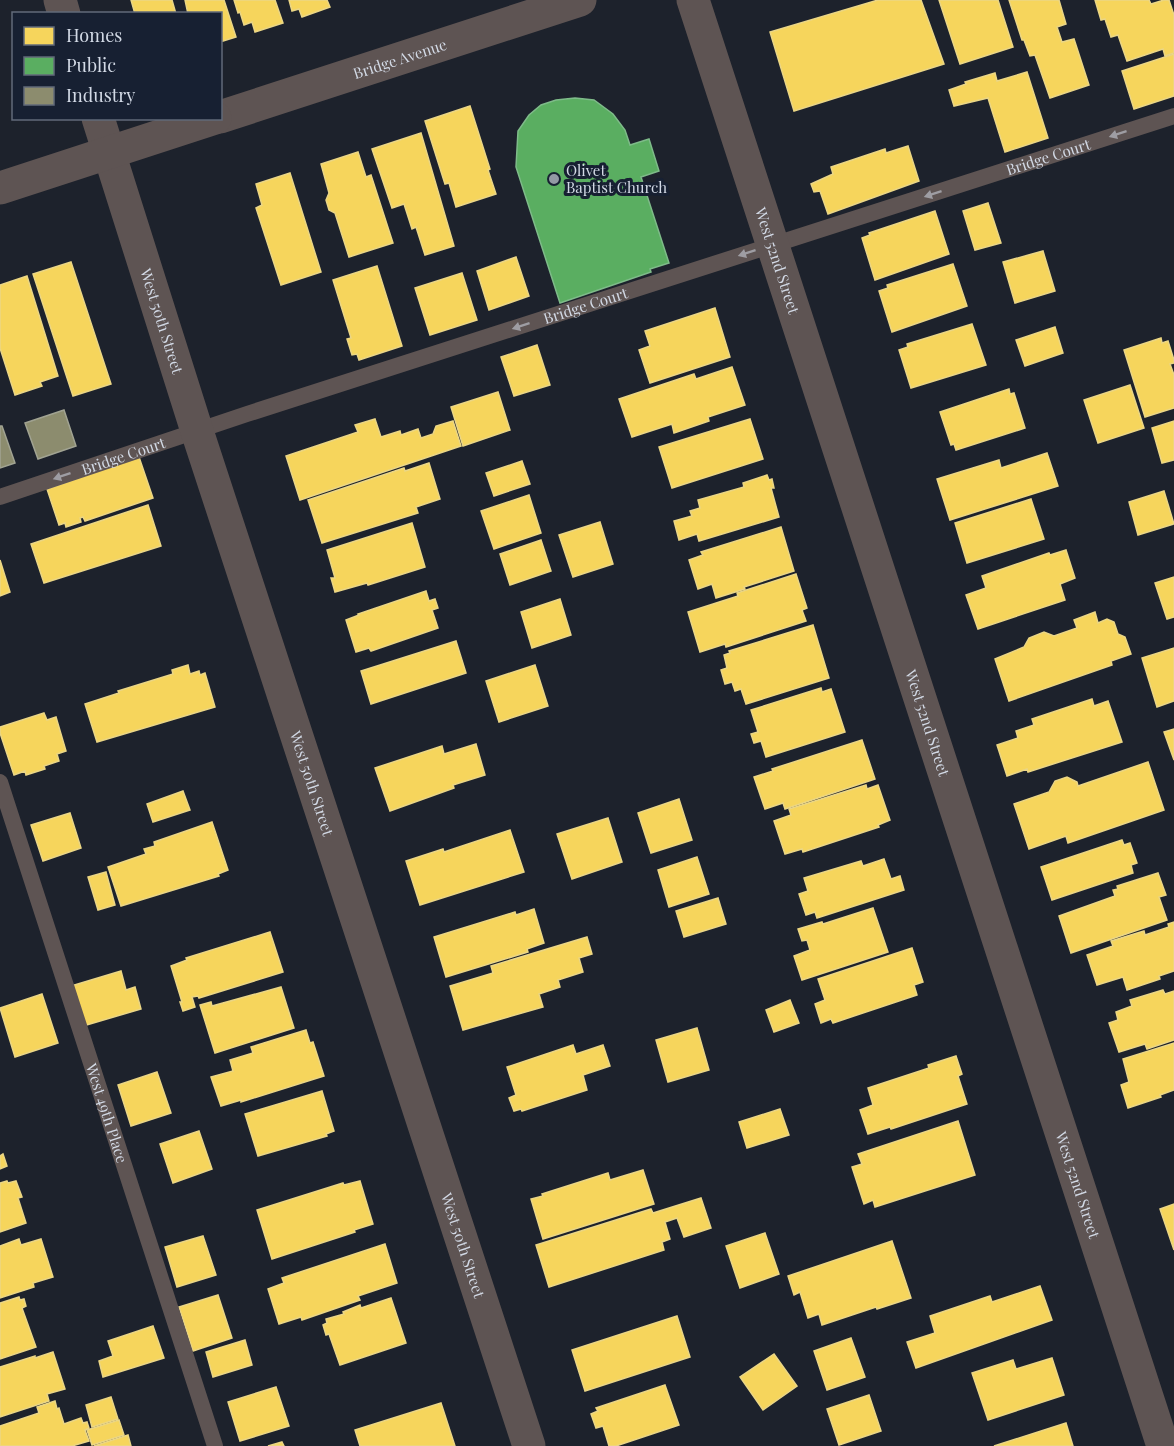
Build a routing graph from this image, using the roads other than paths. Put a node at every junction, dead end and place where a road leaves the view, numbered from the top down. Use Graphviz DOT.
graph roads {
  1 [pos="580,0"];
  2 [pos="693,0"];
  3 [pos="222,116"];
  4 [pos="1174,116"];
  5 [pos="99,120"];
  6 [pos="209,120"];
  7 [pos="109,153"];
  8 [pos="0,188"];
  9 [pos="773,245"];
  10 [pos="197,430"];
  11 [pos="0,497"];
  12 [pos="0,782"];
  13 [pos="215,1446"];
  14 [pos="529,1446"];
  15 [pos="1163,1446"];
  1 -- 3 [label="street, Bridge Avenue"];
  2 -- 9 [label="street, West 52nd Street"];
  4 -- 9 [label="lane, Bridge Court, one-way"];
  5 -- 7 [label="street, West 50th Street"];
  6 -- 7 [label="street"];
  7 -- 8 [label="street"];
  7 -- 10 [label="street, West 50th Street"];
  9 -- 10 [label="lane, Bridge Court, one-way"];
  9 -- 15 [label="street, West 52nd Street"];
  10 -- 11 [label="lane, Bridge Court, one-way"];
  10 -- 14 [label="street, West 50th Street"];
  12 -- 13 [label="lane, West 49th Place"];
}
